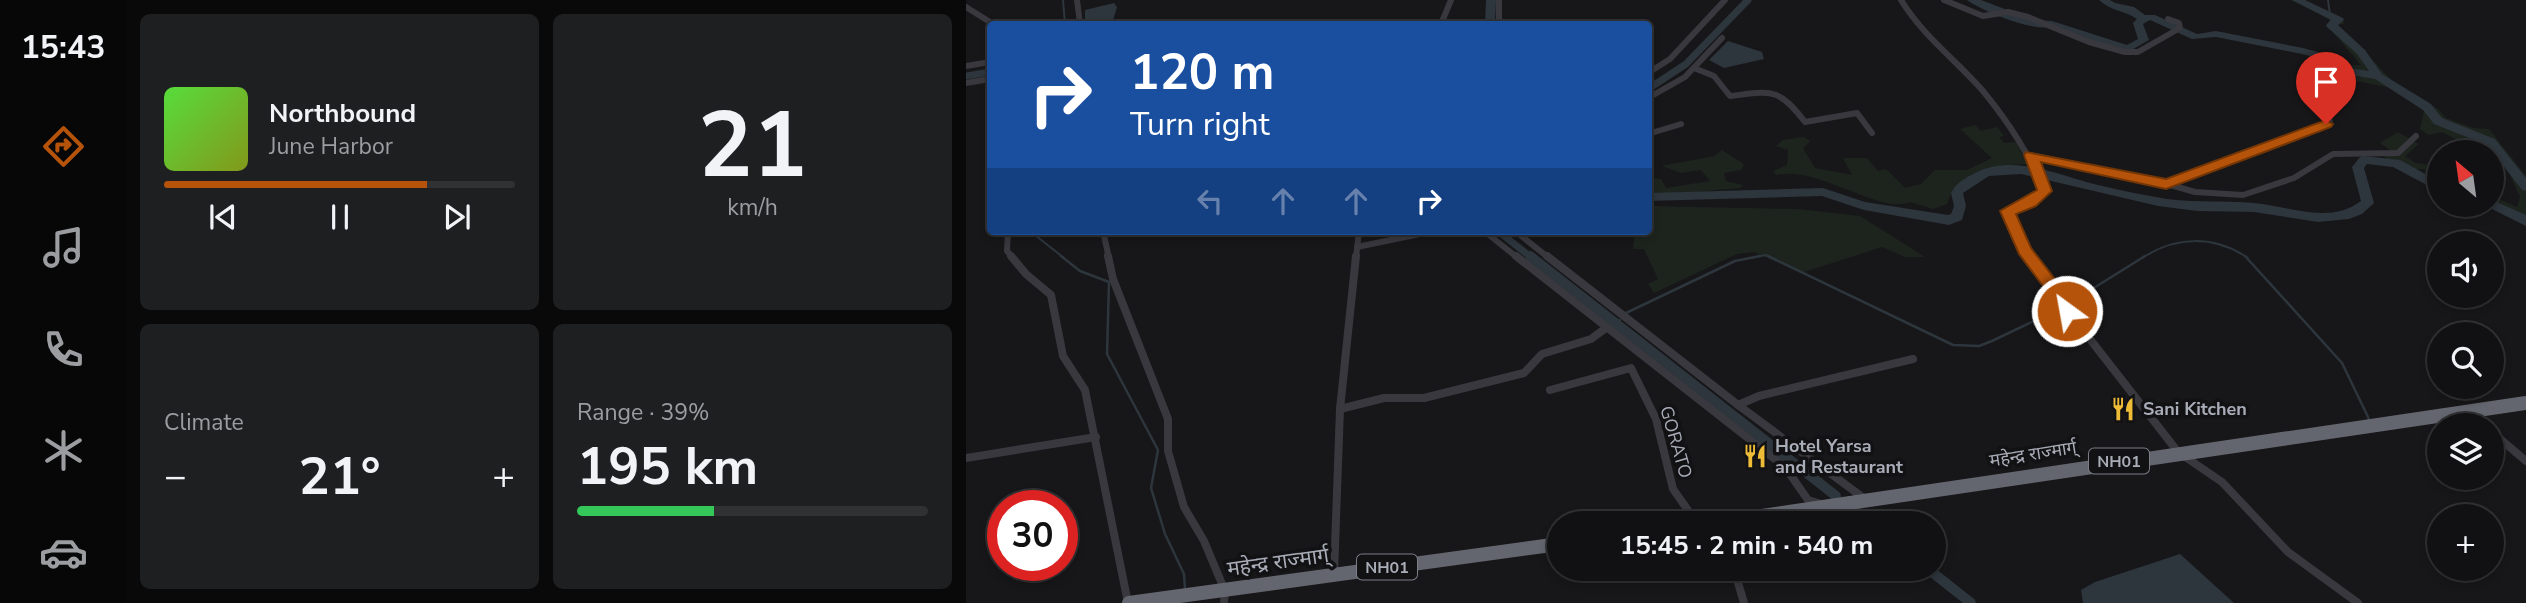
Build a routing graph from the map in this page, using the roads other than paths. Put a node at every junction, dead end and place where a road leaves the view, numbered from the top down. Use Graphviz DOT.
graph roads {
  1 [pos="1077,0"];
  2 [pos="1451,0"];
  3 [pos="1499,0"];
  4 [pos="1725,0"];
  5 [pos="1901,0"];
  6 [pos="1944,0"];
  7 [pos="966,7"];
  8 [pos="2168,19"];
  9 [pos="988,21"];
  10 [pos="1080,21"];
  11 [pos="1442,21"];
  12 [pos="1499,21"];
  13 [pos="1722,38"];
  14 [pos="987,62"];
  15 [pos="966,66"];
  16 [pos="1694,68"];
  17 [pos="1652,71"];
  18 [pos="987,80"];
  19 [pos="966,83"];
  20 [pos="1652,95"];
  21 [pos="2330,121"];
  22 [pos="1681,124"];
  23 [pos="1652,133"];
  24 [pos="1872,133"];
  25 [pos="2416,136"];
  26 [pos="2031,155"];
  27 [pos="2166,184"];
  28 [pos="1008,235"];
  29 [pos="1104,235"];
  30 [pos="1358,235"];
  31 [pos="1415,235"];
  32 [pos="1489,235"];
  33 [pos="1520,235"];
  34 [pos="1357,247"];
  35 [pos="1606,328"];
  36 [pos="1913,359"];
  37 [pos="1550,390"];
  38 [pos="2526,403"];
  39 [pos="1738,405"];
  40 [pos="1340,409"];
  41 [pos="2468,412"];
  42 [pos="1096,437"];
  43 [pos="2504,442"];
  44 [pos="2178,452"];
  45 [pos="966,458"];
  46 [pos="2526,461"];
  47 [pos="1865,499"];
  48 [pos="1825,505"];
  49 [pos="1689,511"];
  50 [pos="1788,511"];
  51 [pos="1547,546"];
  52 [pos="1334,575"];
  53 [pos="1738,581"];
  54 [pos="1221,595"];
  55 [pos="1147,600"];
  56 [pos="1128,603"];
  57 [pos="1744,603"];
  58 [pos="2358,603"];
  1 -- 10 [label="street"];
  2 -- 11 [label="street"];
  3 -- 12 [label="street"];
  4 -- 17 [label="street"];
  5 -- 26 [label="street"];
  6 -- 8 [label="street"];
  7 -- 9 [label="street"];
  13 -- 16 [label="street"];
  14 -- 15 [label="street"];
  16 -- 20 [label="street"];
  16 -- 24 [label="street"];
  18 -- 19 [label="street"];
  21 -- 27 [label="street"];
  22 -- 23 [label="street"];
  25 -- 27 [label="street"];
  26 -- 27 [label="street"];
  26 -- 44 [label="street"];
  28 -- 42 [label="street"];
  29 -- 54 [label="street"];
  30 -- 34 [label="street"];
  31 -- 34 [label="street"];
  32 -- 35 [label="street"];
  33 -- 39 [label="street"];
  34 -- 40 [label="street"];
  35 -- 40 [label="street"];
  35 -- 48 [label="street"];
  36 -- 39 [label="street"];
  37 -- 49 [label="street, GORATO"];
  38 -- 41 [label="highway, महेन्द्र राज्मार्ग् / NH01"];
  39 -- 47 [label="street"];
  40 -- 52 [label="street"];
  41 -- 44 [label="highway, महेन्द्र राज्मार्ग् / NH01"];
  42 -- 45 [label="street"];
  42 -- 56 [label="street"];
  43 -- 46 [label="street"];
  44 -- 47 [label="highway, महेन्द्र राज्मार्ग् / NH01"];
  44 -- 58 [label="street"];
  47 -- 48 [label="highway, महेन्द्र राज्मार्ग् / NH01"];
  48 -- 50 [label="highway, महेन्द्र राज्मार्ग् / NH01"];
  51 -- 52 [label="highway, महेन्द्र राज्मार्ग् / NH01"];
  52 -- 54 [label="highway, महेन्द्र राज्मार्ग् / NH01"];
  53 -- 57 [label="street"];
  54 -- 55 [label="highway, महेन्द्र राज्मार्ग् / NH01"];
  55 -- 56 [label="highway, महेन्द्र राज्मार्ग् / NH01"];
}
